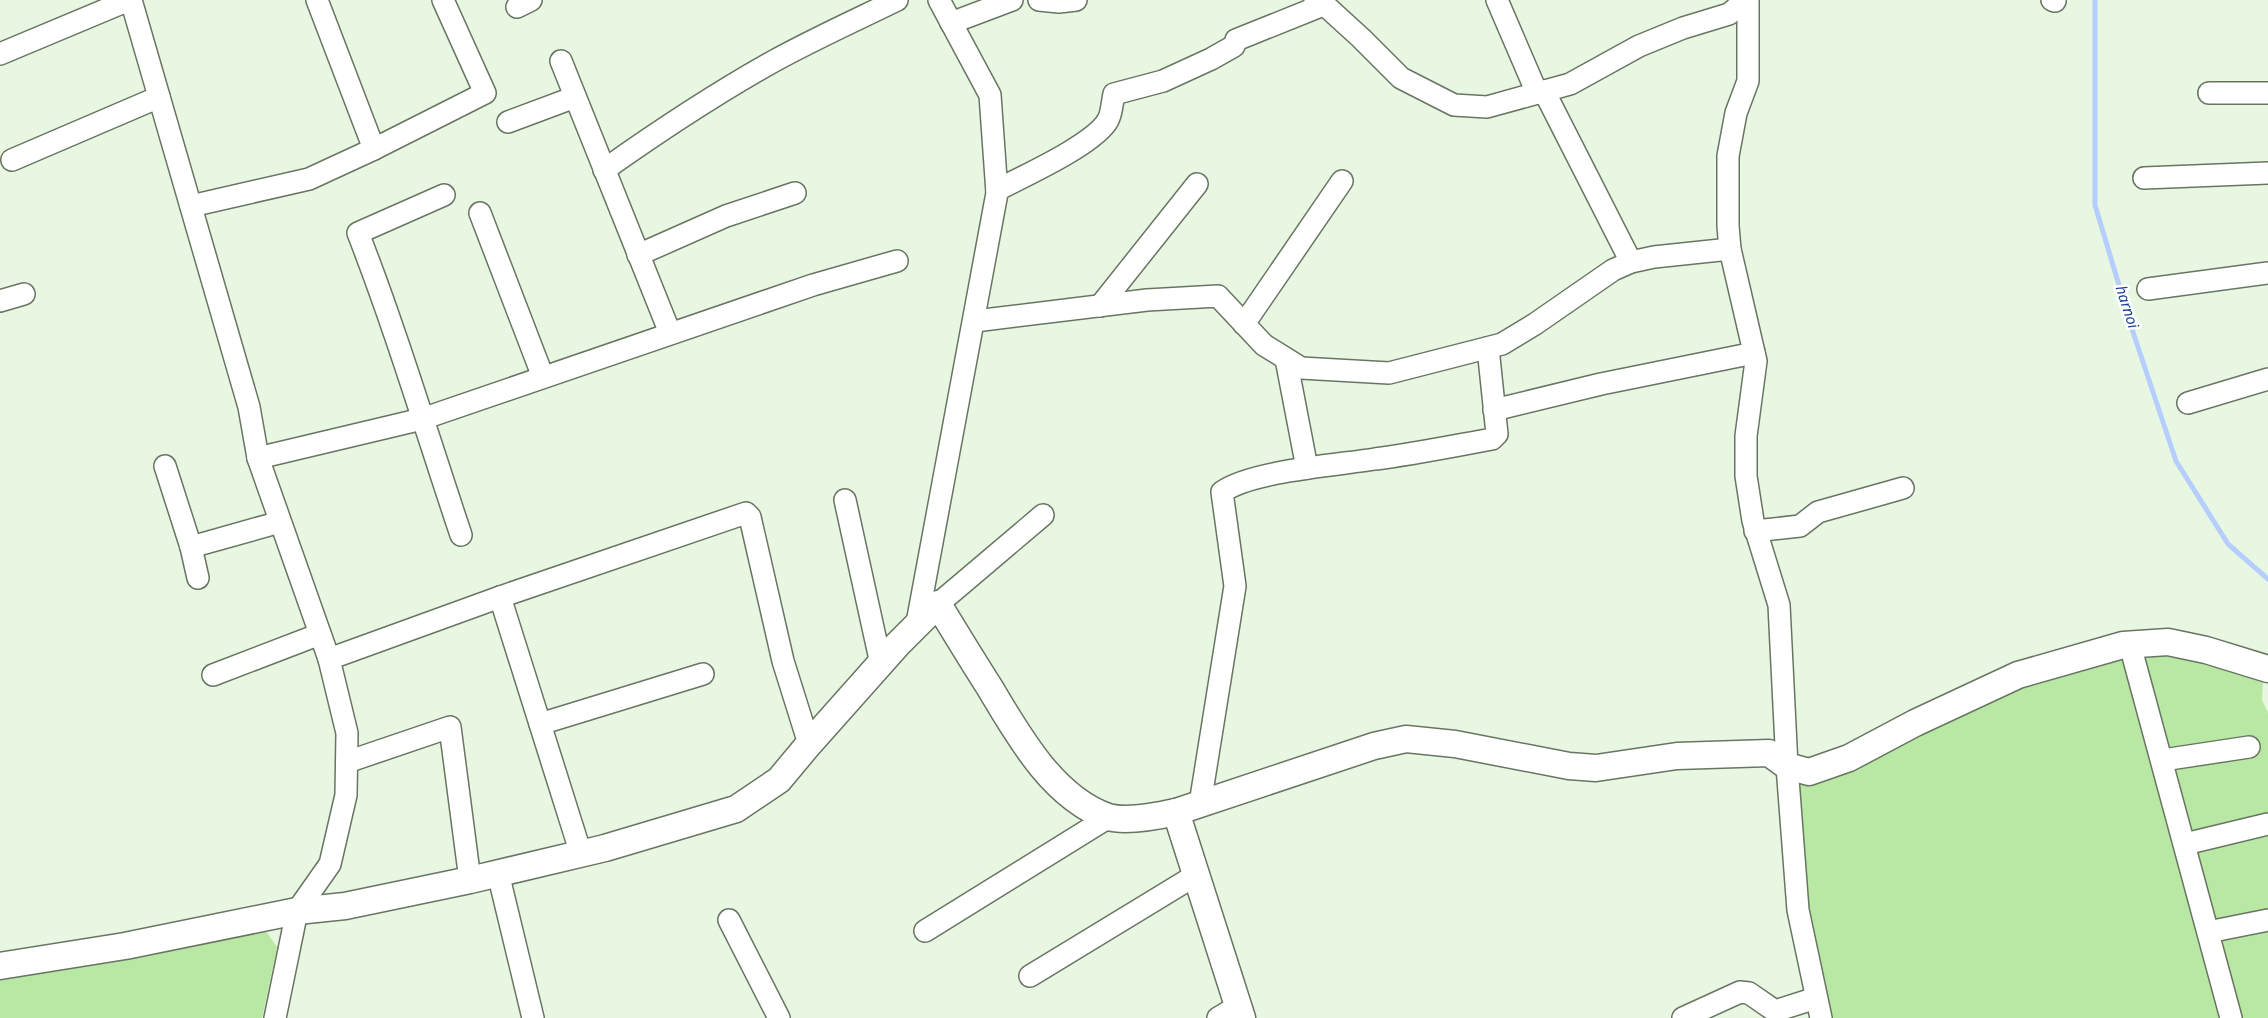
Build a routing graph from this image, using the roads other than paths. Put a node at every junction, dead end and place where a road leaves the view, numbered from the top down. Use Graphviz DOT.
graph roads {
  1 [pos="130,0"];
  2 [pos="317,0"];
  3 [pos="443,0"];
  4 [pos="896,0"];
  5 [pos="939,0"];
  6 [pos="1012,0"];
  7 [pos="1039,0"];
  8 [pos="1076,0"];
  9 [pos="1497,0"];
  10 [pos="1747,0"];
  11 [pos="1319,2"];
  12 [pos="951,23"];
  13 [pos="0,54"];
  14 [pos="561,62"];
  15 [pos="1540,92"];
  16 [pos="2209,93"];
  17 [pos="2268,93"];
  18 [pos="575,96"];
  19 [pos="159,97"];
  20 [pos="508,122"];
  21 [pos="374,149"];
  22 [pos="12,160"];
  23 [pos="604,170"];
  24 [pos="2268,173"];
  25 [pos="2144,178"];
  26 [pos="1342,181"];
  27 [pos="1197,184"];
  28 [pos="997,190"];
  29 [pos="795,193"];
  30 [pos="444,195"];
  31 [pos="191,206"];
  32 [pos="480,213"];
  33 [pos="1730,249"];
  34 [pos="638,255"];
  35 [pos="897,261"];
  36 [pos="1631,262"];
  37 [pos="2268,273"];
  38 [pos="2148,289"];
  39 [pos="24,294"];
  40 [pos="0,301"];
  41 [pos="1100,306"];
  42 [pos="974,320"];
  43 [pos="1244,324"];
  44 [pos="670,333"];
  45 [pos="1488,348"];
  46 [pos="1754,353"];
  47 [pos="1286,359"];
  48 [pos="543,377"];
  49 [pos="2268,379"];
  50 [pos="2188,402"];
  51 [pos="1495,410"];
  52 [pos="422,419"];
  53 [pos="258,458"];
  54 [pos="165,466"];
  55 [pos="1307,468"];
  56 [pos="1903,488"];
  57 [pos="845,500"];
  58 [pos="1043,514"];
  59 [pos="280,522"];
  60 [pos="1755,531"];
  61 [pos="461,535"];
  62 [pos="191,547"];
  63 [pos="198,578"];
  64 [pos="500,597"];
  65 [pos="938,604"];
  66 [pos="917,623"];
  67 [pos="320,634"];
  68 [pos="2130,645"];
  69 [pos="329,659"];
  70 [pos="880,664"];
  71 [pos="2260,666"];
  72 [pos="703,674"];
  73 [pos="213,675"];
  74 [pos="540,724"];
  75 [pos="809,744"];
  76 [pos="2249,747"];
  77 [pos="2163,760"];
  78 [pos="347,762"];
  79 [pos="1787,766"];
  80 [pos="1188,808"];
  81 [pos="1109,817"];
  82 [pos="2268,824"];
  83 [pos="2185,844"];
  84 [pos="581,854"];
  85 [pos="498,874"];
  86 [pos="1196,875"];
  87 [pos="470,880"];
  88 [pos="297,911"];
  89 [pos="729,920"];
  90 [pos="2268,920"];
  91 [pos="925,931"];
  92 [pos="2208,932"];
  93 [pos="0,966"];
  94 [pos="1030,976"];
  95 [pos="1819,1008"];
  96 [pos="1233,1014"];
  97 [pos="275,1018"];
  98 [pos="533,1018"];
  99 [pos="779,1018"];
  100 [pos="1683,1018"];
  101 [pos="2231,1018"];
  1 -- 13 [label="street"];
  1 -- 19 [label="street"];
  2 -- 21 [label="street"];
  3 -- 21 [label="street"];
  4 -- 23 [label="street"];
  5 -- 12 [label="street"];
  6 -- 12 [label="street"];
  7 -- 8 [label="street"];
  9 -- 15 [label="street"];
  10 -- 15 [label="street"];
  10 -- 33 [label="street"];
  11 -- 15 [label="street"];
  11 -- 28 [label="street"];
  12 -- 28 [label="street"];
  14 -- 18 [label="street"];
  15 -- 36 [label="street"];
  16 -- 17 [label="street"];
  18 -- 20 [label="street"];
  18 -- 23 [label="street"];
  19 -- 22 [label="street"];
  19 -- 31 [label="street"];
  21 -- 31 [label="street"];
  23 -- 34 [label="street"];
  24 -- 25 [label="street"];
  26 -- 43 [label="street"];
  27 -- 41 [label="street"];
  28 -- 42 [label="street"];
  29 -- 34 [label="street"];
  30 -- 52 [label="street"];
  31 -- 53 [label="street"];
  32 -- 48 [label="street"];
  33 -- 36 [label="street"];
  33 -- 46 [label="street"];
  34 -- 44 [label="street"];
  35 -- 44 [label="street"];
  36 -- 45 [label="street"];
  37 -- 38 [label="street"];
  39 -- 40 [label="street"];
  41 -- 42 [label="street"];
  41 -- 43 [label="street"];
  42 -- 66 [label="street"];
  43 -- 47 [label="street"];
  44 -- 48 [label="street"];
  45 -- 47 [label="street"];
  45 -- 51 [label="street"];
  46 -- 51 [label="street"];
  46 -- 60 [label="street"];
  47 -- 55 [label="street"];
  48 -- 52 [label="street"];
  49 -- 50 [label="street"];
  51 -- 55 [label="street"];
  52 -- 53 [label="street"];
  52 -- 61 [label="street"];
  53 -- 59 [label="street"];
  54 -- 62 [label="street"];
  55 -- 80 [label="street"];
  56 -- 60 [label="street"];
  57 -- 70 [label="street"];
  58 -- 65 [label="street"];
  59 -- 62 [label="street"];
  59 -- 67 [label="street"];
  60 -- 79 [label="street"];
  62 -- 63 [label="street"];
  64 -- 69 [label="street"];
  64 -- 74 [label="street"];
  64 -- 75 [label="street"];
  65 -- 66 [label="street"];
  65 -- 81 [label="street"];
  66 -- 70 [label="street"];
  67 -- 69 [label="street"];
  67 -- 73 [label="street"];
  68 -- 71 [label="street"];
  68 -- 77 [label="street"];
  68 -- 79 [label="street"];
  69 -- 78 [label="street"];
  70 -- 75 [label="street"];
  72 -- 74 [label="street"];
  74 -- 84 [label="street"];
  75 -- 84 [label="street"];
  76 -- 77 [label="street"];
  77 -- 83 [label="street"];
  78 -- 87 [label="street"];
  78 -- 88 [label="street"];
  79 -- 80 [label="street"];
  79 -- 95 [label="street"];
  80 -- 81 [label="street"];
  80 -- 86 [label="street"];
  81 -- 91 [label="street"];
  82 -- 83 [label="street"];
  83 -- 92 [label="street"];
  84 -- 85 [label="street"];
  85 -- 87 [label="street"];
  85 -- 98 [label="street"];
  86 -- 94 [label="street"];
  86 -- 96 [label="street"];
  87 -- 88 [label="street"];
  88 -- 93 [label="street"];
  88 -- 97 [label="street"];
  89 -- 99 [label="street"];
  90 -- 92 [label="street"];
  92 -- 101 [label="street"];
  95 -- 100 [label="street"];
}
